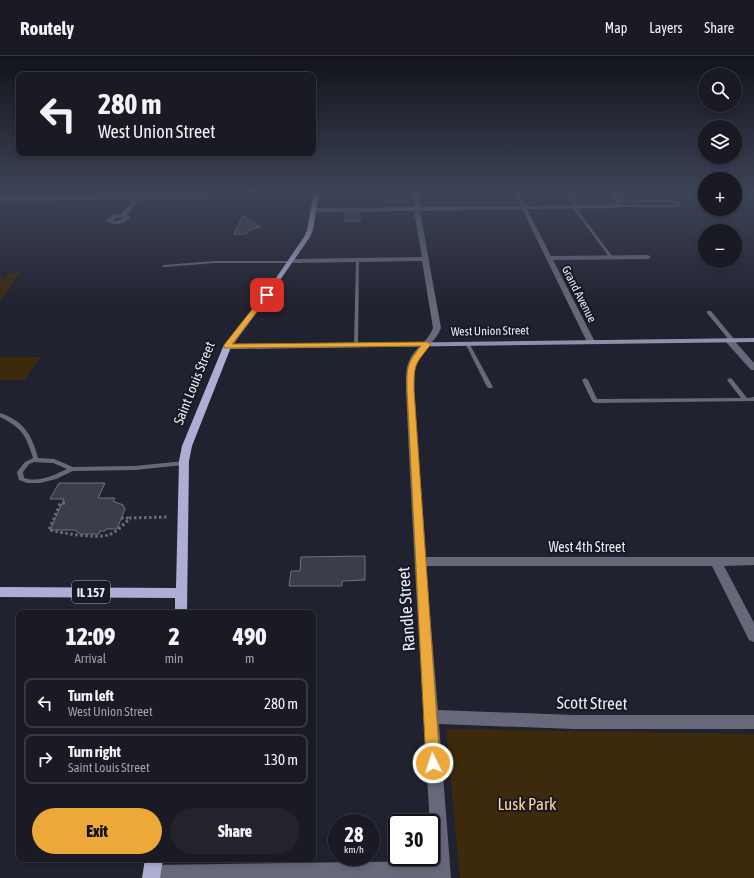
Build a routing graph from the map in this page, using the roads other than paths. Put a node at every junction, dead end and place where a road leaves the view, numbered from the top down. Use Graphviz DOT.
graph roads {
  1 [pos="310,230"];
  2 [pos="421,230"];
  3 [pos="535,230"];
  4 [pos="592,230"];
  5 [pos="611,257"];
  6 [pos="648,257"];
  7 [pos="549,258"];
  8 [pos="426,259"];
  9 [pos="357,260"];
  10 [pos="291,262"];
  11 [pos="164,266"];
  12 [pos="709,312"];
  13 [pos="731,340"];
  14 [pos="754,340"];
  15 [pos="591,342"];
  16 [pos="467,343"];
  17 [pos="427,344"];
  18 [pos="356,345"];
  19 [pos="227,347"];
  20 [pos="754,368"];
  21 [pos="585,380"];
  22 [pos="730,380"];
  23 [pos="490,387"];
  24 [pos="745,399"];
  25 [pos="754,399"];
  26 [pos="0,415"];
  27 [pos="36,460"];
  28 [pos="184,463"];
  29 [pos="72,469"];
  30 [pos="754,561"];
  31 [pos="420,562"];
  32 [pos="716,562"];
  33 [pos="0,592"];
  34 [pos="182,592"];
  35 [pos="180,610"];
  36 [pos="754,636"];
  37 [pos="430,717"];
  38 [pos="754,722"];
  39 [pos="152,870"];
  40 [pos="441,874"];
  1 -- 10 [label="main road, Saint Louis Street"];
  2 -- 8 [label="street, Randle Street"];
  3 -- 7 [label="street, Grand Avenue"];
  4 -- 5 [label="lane"];
  5 -- 6 [label="street"];
  5 -- 7 [label="street"];
  7 -- 15 [label="street, Grand Avenue"];
  8 -- 9 [label="street"];
  8 -- 17 [label="street, Randle Street"];
  9 -- 10 [label="street"];
  9 -- 18 [label="lane"];
  10 -- 11 [label="lane"];
  10 -- 19 [label="main road, Saint Louis Street"];
  12 -- 13 [label="lane"];
  13 -- 14 [label="street, West Union Street"];
  13 -- 15 [label="street, West Union Street"];
  13 -- 20 [label="street"];
  15 -- 16 [label="street, West Union Street"];
  16 -- 17 [label="street, West Union Street"];
  16 -- 23 [label="lane"];
  17 -- 18 [label="street, West Union Street"];
  17 -- 31 [label="street, Randle Street"];
  18 -- 19 [label="street, West Union Street"];
  19 -- 28 [label="main road, Saint Louis Street"];
  21 -- 24 [label="lane"];
  22 -- 24 [label="lane"];
  24 -- 25 [label="lane"];
  26 -- 27 [label="lane"];
  27 -- 29 [label="lane"];
  27 -- 29 [label="lane"];
  28 -- 29 [label="lane"];
  28 -- 34 [label="main road, Saint Louis Street"];
  30 -- 32 [label="street, West 4th Street"];
  31 -- 32 [label="street, West 4th Street"];
  31 -- 37 [label="street, Randle Street"];
  32 -- 36 [label="street"];
  33 -- 34 [label="main road, IL 157"];
  34 -- 35 [label="main road, Saint Louis Street"];
  37 -- 38 [label="street, Scott Street"];
  37 -- 40 [label="street, Randle Street"];
  39 -- 40 [label="street"];
}
